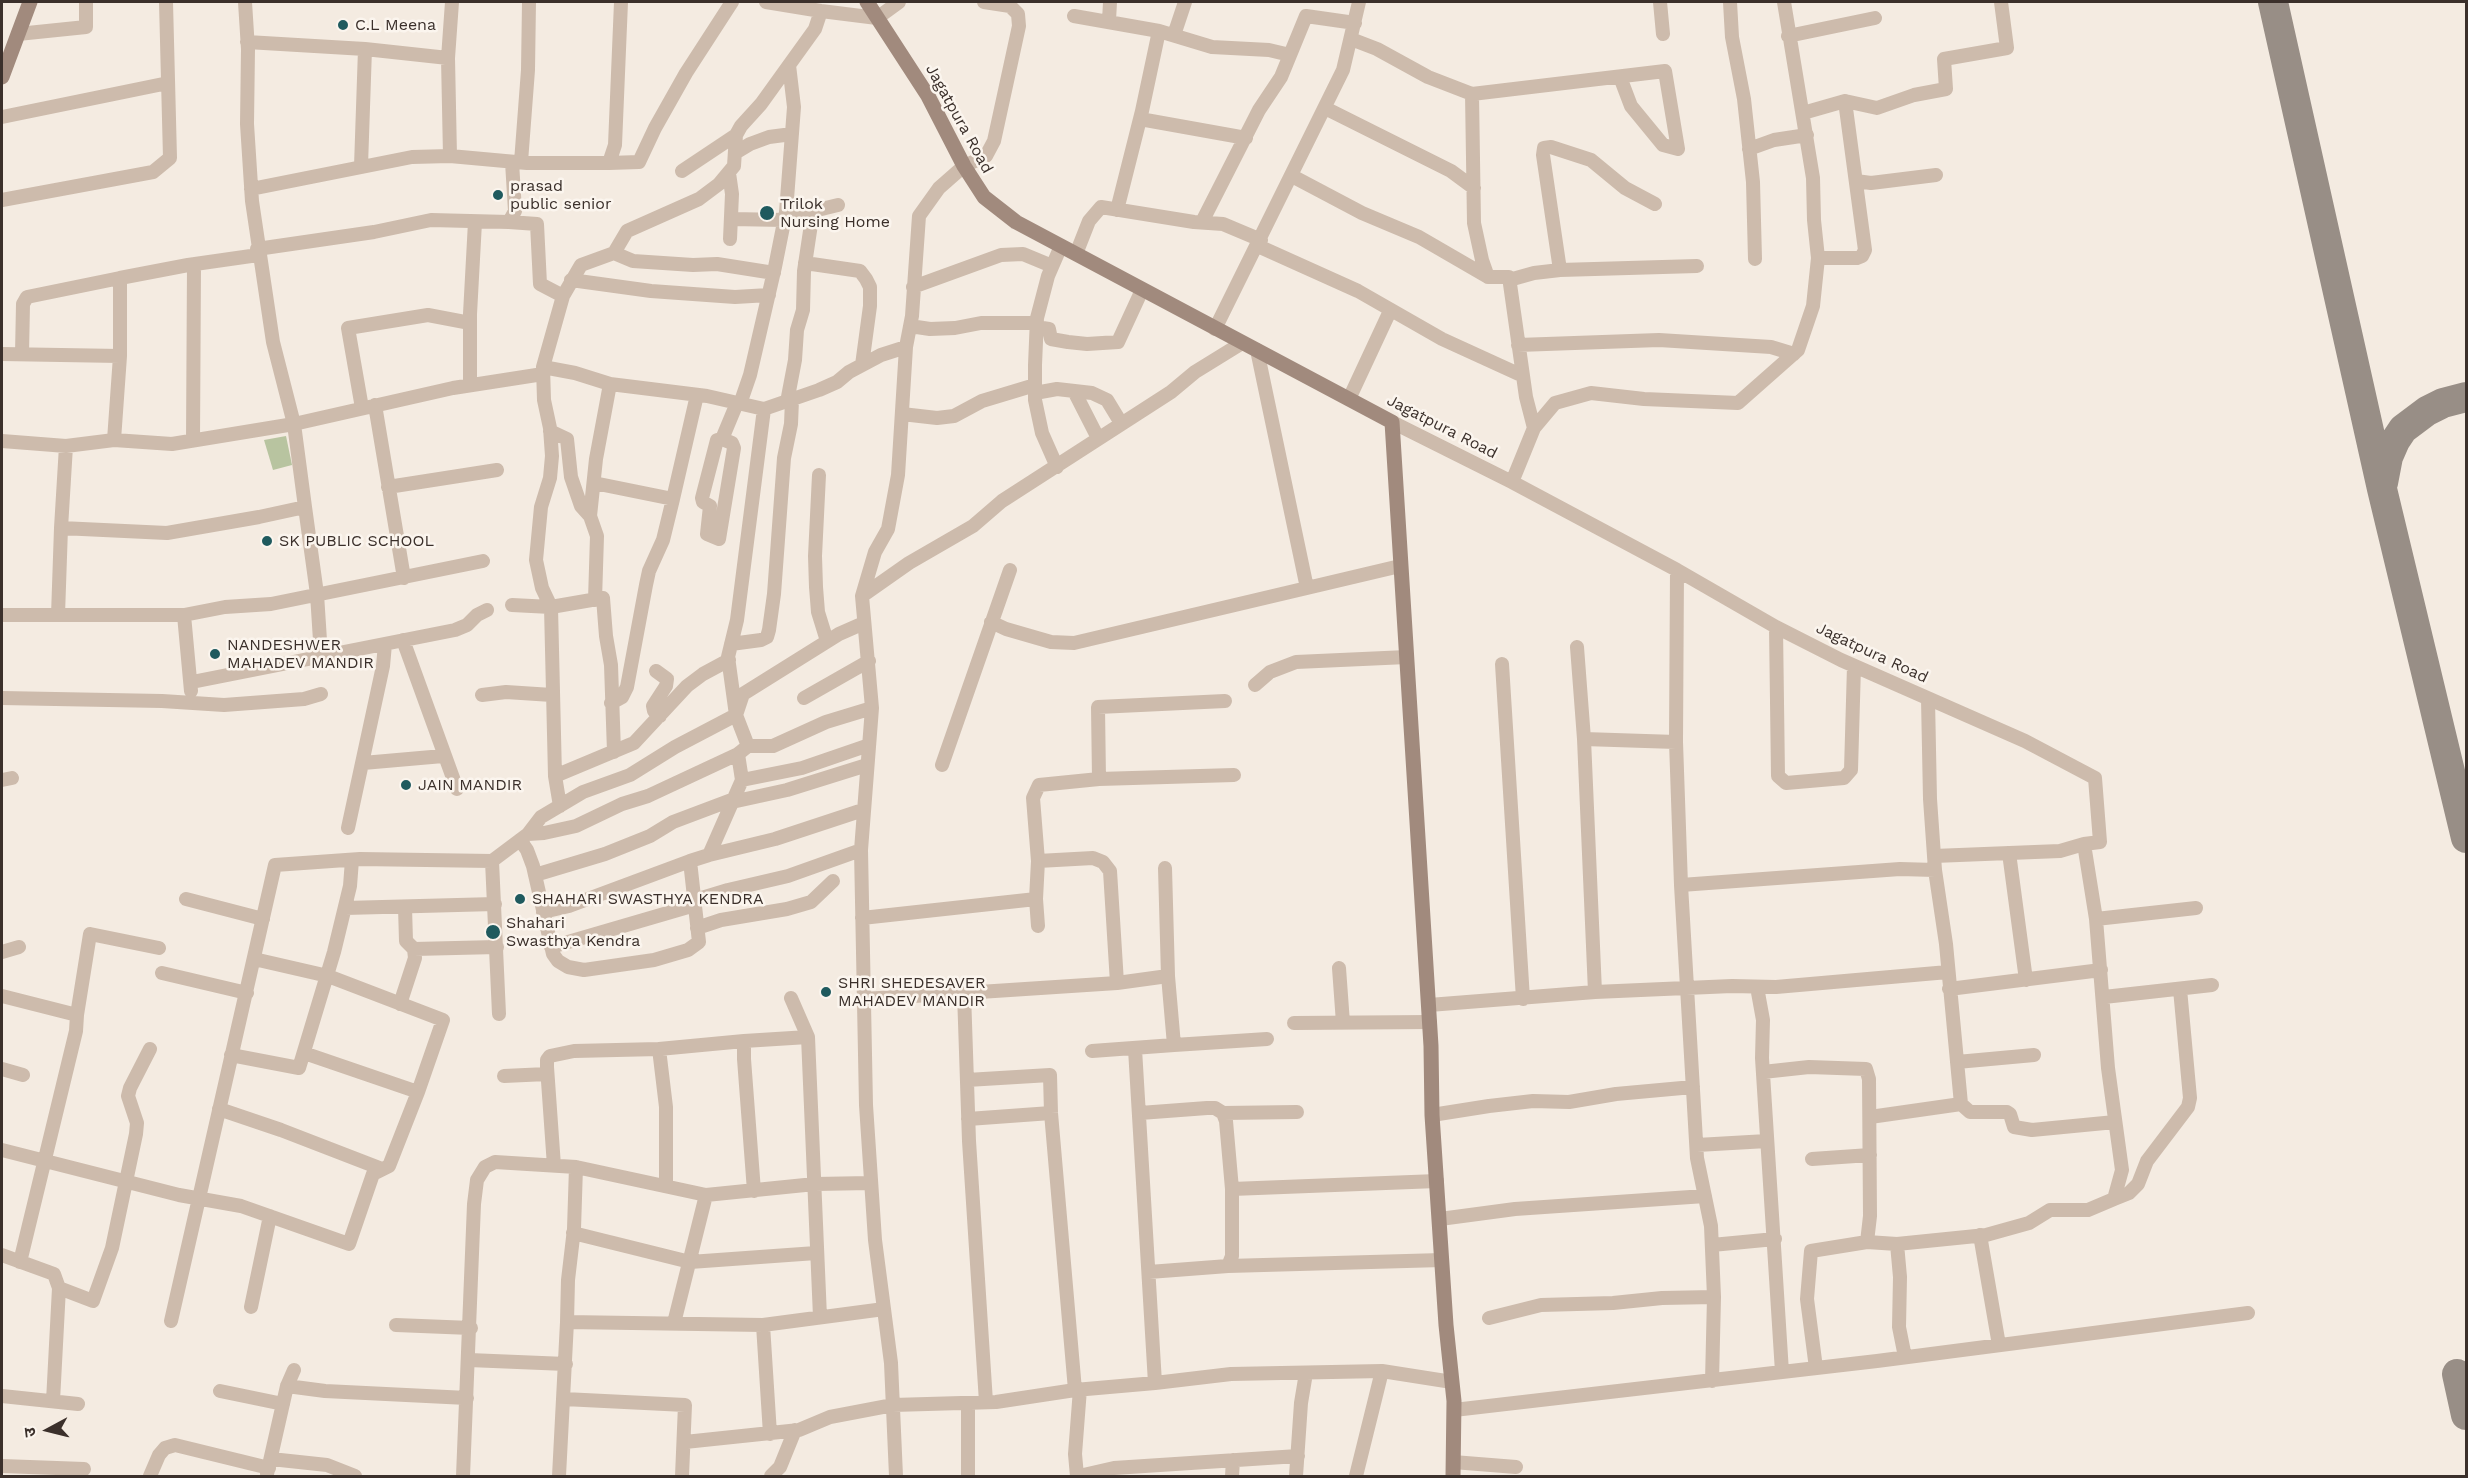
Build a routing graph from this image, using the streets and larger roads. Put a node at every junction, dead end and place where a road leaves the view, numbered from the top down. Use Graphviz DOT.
graph roads {
  1 [pos="30,2"];
  2 [pos="86,2"];
  3 [pos="166,2"];
  4 [pos="245,2"];
  5 [pos="452,2"];
  6 [pos="529,2"];
  7 [pos="621,2"];
  8 [pos="732,2"];
  9 [pos="766,2"];
  10 [pos="867,2"];
  11 [pos="899,2"];
  12 [pos="986,2"];
  13 [pos="1110,2"];
  14 [pos="1185,2"];
  15 [pos="1359,2"];
  16 [pos="1660,2"];
  17 [pos="1730,2"];
  18 [pos="1784,2"];
  19 [pos="2001,2"];
  20 [pos="821,11"];
  21 [pos="1074,16"];
  22 [pos="878,18"];
  23 [pos="1875,18"];
  24 [pos="1109,21"];
  25 [pos="1355,23"];
  26 [pos="1159,31"];
  27 [pos="18,34"];
  28 [pos="1663,34"];
  29 [pos="1174,35"];
  30 [pos="1788,36"];
  31 [pos="1352,39"];
  32 [pos="247,42"];
  33 [pos="365,49"];
  34 [pos="1290,55"];
  35 [pos="448,58"];
  36 [pos="789,65"];
  37 [pos="2,77"];
  38 [pos="1620,77"];
  39 [pos="168,83"];
  40 [pos="1472,94"];
  41 [pos="1845,101"];
  42 [pos="1325,108"];
  43 [pos="1803,113"];
  44 [pos="2,117"];
  45 [pos="1140,119"];
  46 [pos="792,134"];
  47 [pos="736,135"];
  48 [pos="1807,135"];
  49 [pos="1246,138"];
  50 [pos="1749,149"];
  51 [pos="735,153"];
  52 [pos="450,156"];
  53 [pos="517,162"];
  54 [pos="609,163"];
  55 [pos="361,166"];
  56 [pos="964,166"];
  57 [pos="682,171"];
  58 [pos="729,173"];
  59 [pos="1936,175"];
  60 [pos="1292,177"];
  61 [pos="1856,181"];
  62 [pos="1474,188"];
  63 [pos="251,189"];
  64 [pos="2,200"];
  65 [pos="1655,204"];
  66 [pos="838,205"];
  67 [pos="1117,210"];
  68 [pos="813,211"];
  69 [pos="785,216"];
  70 [pos="732,219"];
  71 [pos="475,222"];
  72 [pos="509,222"];
  73 [pos="1202,222"];
  74 [pos="730,240"];
  75 [pos="1259,243"];
  76 [pos="1061,246"];
  77 [pos="258,252"];
  78 [pos="614,253"];
  79 [pos="1076,254"];
  80 [pos="1818,258"];
  81 [pos="1755,259"];
  82 [pos="805,263"];
  83 [pos="194,264"];
  84 [pos="1052,266"];
  85 [pos="1697,266"];
  86 [pos="1560,270"];
  87 [pos="774,273"];
  88 [pos="1488,277"];
  89 [pos="120,278"];
  90 [pos="571,279"];
  91 [pos="1509,280"];
  92 [pos="913,287"];
  93 [pos="1142,290"];
  94 [pos="563,296"];
  95 [pos="769,296"];
  96 [pos="1390,311"];
  97 [pos="470,323"];
  98 [pos="1036,325"];
  99 [pos="910,326"];
  100 [pos="1215,329"];
  101 [pos="1242,343"];
  102 [pos="1518,345"];
  103 [pos="906,347"];
  104 [pos="1257,350"];
  105 [pos="2,354"];
  106 [pos="22,354"];
  107 [pos="1794,354"];
  108 [pos="120,356"];
  109 [pos="862,365"];
  110 [pos="543,370"];
  111 [pos="1523,376"];
  112 [pos="610,384"];
  113 [pos="470,385"];
  114 [pos="1035,389"];
  115 [pos="1074,391"];
  116 [pos="697,394"];
  117 [pos="1349,399"];
  118 [pos="789,401"];
  119 [pos="738,403"];
  120 [pos="368,407"];
  121 [pos="764,409"];
  122 [pos="902,414"];
  123 [pos="1392,422"];
  124 [pos="1121,423"];
  125 [pos="294,424"];
  126 [pos="1534,428"];
  127 [pos="550,431"];
  128 [pos="1098,438"];
  129 [pos="723,439"];
  130 [pos="114,440"];
  131 [pos="193,440"];
  132 [pos="2,441"];
  133 [pos="66,446"];
  134 [pos="1057,467"];
  135 [pos="496,470"];
  136 [pos="819,475"];
  137 [pos="1512,482"];
  138 [pos="594,483"];
  139 [pos="388,488"];
  140 [pos="674,499"];
  141 [pos="304,507"];
  142 [pos="590,516"];
  143 [pos="62,528"];
  144 [pos="483,561"];
  145 [pos="1400,566"];
  146 [pos="1010,570"];
  147 [pos="1677,570"];
  148 [pos="404,578"];
  149 [pos="1307,588"];
  150 [pos="317,594"];
  151 [pos="862,596"];
  152 [pos="596,600"];
  153 [pos="512,605"];
  154 [pos="551,607"];
  155 [pos="487,610"];
  156 [pos="2,615"];
  157 [pos="58,615"];
  158 [pos="184,615"];
  159 [pos="992,622"];
  160 [pos="864,623"];
  161 [pos="1776,627"];
  162 [pos="403,640"];
  163 [pos="827,641"];
  164 [pos="385,644"];
  165 [pos="731,644"];
  166 [pos="1577,647"];
  167 [pos="321,656"];
  168 [pos="1407,657"];
  169 [pos="729,660"];
  170 [pos="869,661"];
  171 [pos="1502,664"];
  172 [pos="1854,666"];
  173 [pos="656,671"];
  174 [pos="192,682"];
  175 [pos="1255,685"];
  176 [pos="321,694"];
  177 [pos="482,695"];
  178 [pos="552,695"];
  179 [pos="2,698"];
  180 [pos="804,698"];
  181 [pos="1928,699"];
  182 [pos="1225,701"];
  183 [pos="191,703"];
  184 [pos="611,703"];
  185 [pos="872,708"];
  186 [pos="736,715"];
  187 [pos="660,716"];
  188 [pos="1584,739"];
  189 [pos="1676,742"];
  190 [pos="869,745"];
  191 [pos="743,750"];
  192 [pos="614,752"];
  193 [pos="443,756"];
  194 [pos="363,762"];
  195 [pos="867,765"];
  196 [pos="942,765"];
  197 [pos="1233,775"];
  198 [pos="555,776"];
  199 [pos="1099,778"];
  200 [pos="742,780"];
  201 [pos="457,789"];
  202 [pos="733,800"];
  203 [pos="560,806"];
  204 [pos="863,810"];
  205 [pos="348,828"];
  206 [pos="524,837"];
  207 [pos="2084,844"];
  208 [pos="2009,853"];
  209 [pos="709,855"];
  210 [pos="861,856"];
  211 [pos="1934,856"];
  212 [pos="352,860"];
  213 [pos="492,861"];
  214 [pos="690,861"];
  215 [pos="1038,861"];
  216 [pos="1165,868"];
  217 [pos="1935,870"];
  218 [pos="535,875"];
  219 [pos="833,881"];
  220 [pos="1681,885"];
  221 [pos="186,899"];
  222 [pos="1036,899"];
  223 [pos="695,903"];
  224 [pos="495,904"];
  225 [pos="405,907"];
  226 [pos="345,908"];
  227 [pos="2196,908"];
  228 [pos="862,911"];
  229 [pos="543,912"];
  230 [pos="263,919"];
  231 [pos="2096,919"];
  232 [pos="1038,926"];
  233 [pos="698,928"];
  234 [pos="19,947"];
  235 [pos="497,947"];
  236 [pos="551,947"];
  237 [pos="159,948"];
  238 [pos="414,948"];
  239 [pos="2,952"];
  240 [pos="254,960"];
  241 [pos="1339,968"];
  242 [pos="2101,970"];
  243 [pos="1948,972"];
  244 [pos="162,973"];
  245 [pos="328,976"];
  246 [pos="1168,976"];
  247 [pos="2026,980"];
  248 [pos="1117,983"];
  249 [pos="2212,985"];
  250 [pos="1757,987"];
  251 [pos="1949,989"];
  252 [pos="2180,989"];
  253 [pos="1686,990"];
  254 [pos="1595,992"];
  255 [pos="247,993"];
  256 [pos="964,993"];
  257 [pos="2,996"];
  258 [pos="2104,997"];
  259 [pos="791,998"];
  260 [pos="863,999"];
  261 [pos="1522,999"];
  262 [pos="400,1004"];
  263 [pos="1429,1005"];
  264 [pos="499,1014"];
  265 [pos="77,1015"];
  266 [pos="1430,1022"];
  267 [pos="1294,1023"];
  268 [pos="1343,1023"];
  269 [pos="808,1037"];
  270 [pos="1267,1039"];
  271 [pos="744,1041"];
  272 [pos="1174,1045"];
  273 [pos="150,1049"];
  274 [pos="659,1049"];
  275 [pos="1135,1049"];
  276 [pos="1092,1051"];
  277 [pos="304,1053"];
  278 [pos="231,1055"];
  279 [pos="2034,1055"];
  280 [pos="1958,1062"];
  281 [pos="2,1069"];
  282 [pos="1762,1072"];
  283 [pos="548,1074"];
  284 [pos="23,1075"];
  285 [pos="504,1076"];
  286 [pos="967,1080"];
  287 [pos="1694,1086"];
  288 [pos="418,1092"];
  289 [pos="1961,1104"];
  290 [pos="219,1109"];
  291 [pos="1297,1112"];
  292 [pos="1051,1113"];
  293 [pos="1140,1113"];
  294 [pos="1223,1113"];
  295 [pos="1432,1115"];
  296 [pos="1870,1117"];
  297 [pos="968,1119"];
  298 [pos="2115,1122"];
  299 [pos="1767,1141"];
  300 [pos="1697,1145"];
  301 [pos="2,1150"];
  302 [pos="1870,1155"];
  303 [pos="1812,1159"];
  304 [pos="45,1160"];
  305 [pos="554,1166"];
  306 [pos="576,1167"];
  307 [pos="382,1169"];
  308 [pos="126,1181"];
  309 [pos="1437,1181"];
  310 [pos="870,1183"];
  311 [pos="815,1184"];
  312 [pos="666,1186"];
  313 [pos="1232,1190"];
  314 [pos="754,1191"];
  315 [pos="706,1195"];
  316 [pos="1705,1196"];
  317 [pos="198,1198"];
  318 [pos="2114,1199"];
  319 [pos="270,1216"];
  320 [pos="1440,1219"];
  321 [pos="573,1233"];
  322 [pos="1980,1235"];
  323 [pos="1775,1239"];
  324 [pos="1867,1242"];
  325 [pos="1897,1244"];
  326 [pos="1712,1245"];
  327 [pos="816,1253"];
  328 [pos="2,1256"];
  329 [pos="1442,1260"];
  330 [pos="20,1262"];
  331 [pos="690,1262"];
  332 [pos="1228,1266"];
  333 [pos="1149,1272"];
  334 [pos="58,1288"];
  335 [pos="1714,1297"];
  336 [pos="251,1307"];
  337 [pos="884,1309"];
  338 [pos="2248,1313"];
  339 [pos="820,1317"];
  340 [pos="1489,1318"];
  341 [pos="171,1321"];
  342 [pos="567,1322"];
  343 [pos="674,1323"];
  344 [pos="396,1325"];
  345 [pos="763,1325"];
  346 [pos="471,1328"];
  347 [pos="1999,1345"];
  348 [pos="1905,1357"];
  349 [pos="470,1360"];
  350 [pos="566,1364"];
  351 [pos="1816,1368"];
  352 [pos="294,1370"];
  353 [pos="1382,1371"];
  354 [pos="1782,1372"];
  355 [pos="1306,1373"];
  356 [pos="1712,1381"];
  357 [pos="1452,1382"];
  358 [pos="1155,1383"];
  359 [pos="287,1386"];
  360 [pos="1077,1390"];
  361 [pos="220,1391"];
  362 [pos="2,1396"];
  363 [pos="467,1398"];
  364 [pos="564,1399"];
  365 [pos="53,1401"];
  366 [pos="986,1402"];
  367 [pos="968,1403"];
  368 [pos="78,1404"];
  369 [pos="283,1404"];
  370 [pos="893,1405"];
  371 [pos="1454,1410"];
  372 [pos="795,1430"];
  373 [pos="770,1434"];
  374 [pos="685,1442"];
  375 [pos="1298,1456"];
  376 [pos="1233,1460"];
  377 [pos="2,1466"];
  378 [pos="1516,1467"];
  379 [pos="269,1468"];
  380 [pos="84,1469"];
  381 [pos="1453,1469"];
  382 [pos="1143,1471"];
  383 [pos="774,1475"];
  384 [pos="150,1476"];
  385 [pos="355,1476"];
  386 [pos="463,1476"];
  387 [pos="559,1476"];
  388 [pos="682,1476"];
  389 [pos="896,1476"];
  390 [pos="968,1476"];
  391 [pos="1078,1476"];
  392 [pos="1232,1476"];
  393 [pos="1296,1476"];
  394 [pos="1356,1476"];
  1 -- 27 [label="street"];
  2 -- 27 [label="street"];
  3 -- 39 [label="street"];
  4 -- 32 [label="street"];
  5 -- 35 [label="street"];
  6 -- 53 [label="street"];
  7 -- 54 [label="street"];
  8 -- 54 [label="street"];
  9 -- 20 [label="street"];
  10 -- 22 [label="street, Jagatpura Road"];
  11 -- 22 [label="street"];
  12 -- 56 [label="street"];
  13 -- 24 [label="street"];
  14 -- 29 [label="street"];
  15 -- 25 [label="street"];
  16 -- 28 [label="street"];
  17 -- 50 [label="street"];
  18 -- 30 [label="street"];
  19 -- 41 [label="street"];
  20 -- 22 [label="street"];
  20 -- 36 [label="street"];
  21 -- 24 [label="street"];
  22 -- 56 [label="street, Jagatpura Road"];
  23 -- 30 [label="street"];
  24 -- 26 [label="street"];
  25 -- 31 [label="street"];
  25 -- 34 [label="street"];
  26 -- 29 [label="street"];
  26 -- 45 [label="street"];
  27 -- 37 [label="street"];
  29 -- 34 [label="street"];
  30 -- 43 [label="street"];
  31 -- 40 [label="street"];
  31 -- 42 [label="street"];
  32 -- 33 [label="street"];
  32 -- 63 [label="street"];
  33 -- 35 [label="street"];
  33 -- 55 [label="street"];
  34 -- 49 [label="street"];
  35 -- 52 [label="street"];
  36 -- 46 [label="street"];
  36 -- 47 [label="street"];
  38 -- 38 [label="street"];
  38 -- 40 [label="street"];
  39 -- 44 [label="street"];
  39 -- 64 [label="street"];
  40 -- 62 [label="street"];
  41 -- 43 [label="street"];
  41 -- 61 [label="street"];
  42 -- 60 [label="street"];
  42 -- 62 [label="street"];
  43 -- 48 [label="street"];
  45 -- 49 [label="street"];
  45 -- 67 [label="street"];
  46 -- 51 [label="street"];
  46 -- 69 [label="street"];
  47 -- 51 [label="street"];
  47 -- 57 [label="street"];
  48 -- 50 [label="street"];
  48 -- 80 [label="street"];
  49 -- 73 [label="street"];
  50 -- 81 [label="street"];
  51 -- 58 [label="street"];
  52 -- 53 [label="street"];
  52 -- 55 [label="street"];
  53 -- 54 [label="street"];
  53 -- 72 [label="street"];
  55 -- 63 [label="street"];
  56 -- 76 [label="street, Jagatpura Road"];
  56 -- 92 [label="street"];
  58 -- 70 [label="street"];
  58 -- 78 [label="street"];
  59 -- 61 [label="street"];
  60 -- 75 [label="street"];
  60 -- 88 [label="street"];
  61 -- 80 [label="street"];
  62 -- 88 [label="street"];
  63 -- 77 [label="street"];
  65 -- 86 [label="street"];
  66 -- 68 [label="street"];
  67 -- 73 [label="street"];
  67 -- 79 [label="street"];
  68 -- 69 [label="street"];
  68 -- 82 [label="street"];
  69 -- 70 [label="street"];
  69 -- 87 [label="street"];
  70 -- 74 [label="street"];
  71 -- 72 [label="street"];
  71 -- 77 [label="street"];
  71 -- 97 [label="street"];
  72 -- 94 [label="street"];
  73 -- 75 [label="street"];
  75 -- 96 [label="street"];
  75 -- 100 [label="street"];
  76 -- 79 [label="street, Jagatpura Road"];
  76 -- 84 [label="street"];
  77 -- 83 [label="street"];
  77 -- 125 [label="street"];
  78 -- 87 [label="street"];
  78 -- 90 [label="street"];
  79 -- 93 [label="street, Jagatpura Road"];
  80 -- 107 [label="street"];
  82 -- 109 [label="street"];
  82 -- 118 [label="street"];
  83 -- 89 [label="street"];
  83 -- 131 [label="street"];
  84 -- 92 [label="street"];
  84 -- 98 [label="street"];
  85 -- 86 [label="street"];
  86 -- 91 [label="street"];
  87 -- 95 [label="street"];
  88 -- 91 [label="street"];
  89 -- 106 [label="street"];
  89 -- 108 [label="street"];
  90 -- 94 [label="street"];
  90 -- 95 [label="street"];
  91 -- 102 [label="street"];
  92 -- 99 [label="street"];
  93 -- 98 [label="street"];
  93 -- 100 [label="street, Jagatpura Road"];
  94 -- 110 [label="street"];
  95 -- 119 [label="street"];
  96 -- 111 [label="street"];
  96 -- 117 [label="street"];
  97 -- 113 [label="street"];
  97 -- 120 [label="street"];
  98 -- 99 [label="street"];
  98 -- 114 [label="street"];
  99 -- 103 [label="street"];
  100 -- 101 [label="street, Jagatpura Road"];
  101 -- 104 [label="street, Jagatpura Road"];
  101 -- 124 [label="street"];
  102 -- 107 [label="street"];
  102 -- 111 [label="street"];
  103 -- 109 [label="street"];
  103 -- 122 [label="street"];
  104 -- 117 [label="street, Jagatpura Road"];
  104 -- 149 [label="street"];
  105 -- 106 [label="street"];
  106 -- 108 [label="street"];
  107 -- 126 [label="street"];
  108 -- 130 [label="street"];
  109 -- 118 [label="street"];
  110 -- 112 [label="street"];
  110 -- 113 [label="street"];
  110 -- 127 [label="street"];
  111 -- 126 [label="street"];
  112 -- 116 [label="street"];
  112 -- 138 [label="street"];
  113 -- 120 [label="street"];
  114 -- 115 [label="street"];
  114 -- 122 [label="street"];
  114 -- 134 [label="street"];
  115 -- 124 [label="street"];
  115 -- 128 [label="street"];
  116 -- 119 [label="street"];
  116 -- 140 [label="street"];
  117 -- 123 [label="street, Jagatpura Road"];
  118 -- 121 [label="street"];
  118 -- 165 [label="street"];
  119 -- 121 [label="street"];
  119 -- 129 [label="street"];
  120 -- 125 [label="street"];
  120 -- 139 [label="street"];
  121 -- 165 [label="street"];
  122 -- 151 [label="street"];
  123 -- 137 [label="street, Jagatpura Road"];
  123 -- 145 [label="street"];
  124 -- 128 [label="street"];
  125 -- 131 [label="street"];
  125 -- 141 [label="street"];
  126 -- 137 [label="street"];
  127 -- 142 [label="street"];
  127 -- 154 [label="street"];
  128 -- 134 [label="street"];
  129 -- 129 [label="street"];
  130 -- 131 [label="street"];
  130 -- 133 [label="street"];
  132 -- 133 [label="street"];
  133 -- 143 [label="street"];
  134 -- 151 [label="street"];
  135 -- 139 [label="street"];
  136 -- 163 [label="street"];
  137 -- 147 [label="street, Jagatpura Road"];
  138 -- 140 [label="street"];
  138 -- 142 [label="street"];
  139 -- 148 [label="street"];
  140 -- 184 [label="street"];
  141 -- 143 [label="street"];
  141 -- 150 [label="street"];
  142 -- 152 [label="street"];
  143 -- 157 [label="street"];
  144 -- 148 [label="street"];
  145 -- 149 [label="street"];
  145 -- 168 [label="street"];
  146 -- 159 [label="street"];
  147 -- 161 [label="street, Jagatpura Road"];
  147 -- 189 [label="street"];
  148 -- 150 [label="street"];
  149 -- 159 [label="street"];
  150 -- 158 [label="street"];
  150 -- 167 [label="street"];
  151 -- 160 [label="street"];
  152 -- 154 [label="street"];
  152 -- 184 [label="street"];
  153 -- 154 [label="street"];
  154 -- 178 [label="street"];
  155 -- 162 [label="street"];
  156 -- 157 [label="street"];
  157 -- 158 [label="street"];
  158 -- 174 [label="street"];
  159 -- 196 [label="street"];
  160 -- 163 [label="street"];
  160 -- 170 [label="street"];
  161 -- 172 [label="street, Jagatpura Road"];
  161 -- 172 [label="street"];
  162 -- 164 [label="street"];
  162 -- 193 [label="street"];
  163 -- 186 [label="street"];
  164 -- 167 [label="street"];
  164 -- 194 [label="street"];
  165 -- 169 [label="street"];
  166 -- 188 [label="street"];
  167 -- 174 [label="street"];
  168 -- 175 [label="street"];
  168 -- 263 [label="street"];
  169 -- 186 [label="street"];
  169 -- 187 [label="street"];
  170 -- 180 [label="street"];
  170 -- 185 [label="street"];
  171 -- 261 [label="street"];
  172 -- 181 [label="street, Jagatpura Road"];
  173 -- 187 [label="street"];
  174 -- 183 [label="street"];
  176 -- 183 [label="street"];
  177 -- 178 [label="street"];
  178 -- 198 [label="street"];
  179 -- 183 [label="street"];
  181 -- 207 [label="street, Jagatpura Road"];
  181 -- 211 [label="street"];
  182 -- 199 [label="street"];
  184 -- 192 [label="street"];
  185 -- 190 [label="street"];
  185 -- 191 [label="street"];
  186 -- 191 [label="street"];
  186 -- 203 [label="street"];
  187 -- 192 [label="street"];
  188 -- 189 [label="street"];
  188 -- 254 [label="street"];
  189 -- 220 [label="street"];
  190 -- 195 [label="street"];
  190 -- 200 [label="street"];
  191 -- 200 [label="street"];
  191 -- 206 [label="street"];
  192 -- 198 [label="street"];
  193 -- 194 [label="street"];
  193 -- 201 [label="street"];
  194 -- 205 [label="street"];
  195 -- 202 [label="street"];
  195 -- 204 [label="street"];
  197 -- 199 [label="street"];
  198 -- 203 [label="street"];
  199 -- 215 [label="street"];
  200 -- 202 [label="street"];
  202 -- 209 [label="street"];
  202 -- 218 [label="street"];
  203 -- 206 [label="street"];
  204 -- 209 [label="street"];
  204 -- 210 [label="street"];
  206 -- 213 [label="street"];
  206 -- 218 [label="street"];
  207 -- 208 [label="street"];
  207 -- 231 [label="street"];
  208 -- 211 [label="street"];
  208 -- 247 [label="street"];
  209 -- 214 [label="street"];
  210 -- 223 [label="street"];
  210 -- 228 [label="street"];
  211 -- 217 [label="street"];
  212 -- 213 [label="street"];
  212 -- 226 [label="street"];
  212 -- 230 [label="street"];
  213 -- 224 [label="street"];
  214 -- 223 [label="street"];
  214 -- 229 [label="street"];
  215 -- 222 [label="street"];
  215 -- 248 [label="street"];
  216 -- 246 [label="street"];
  217 -- 220 [label="street"];
  217 -- 243 [label="street"];
  218 -- 229 [label="street"];
  219 -- 233 [label="street"];
  220 -- 253 [label="street"];
  221 -- 230 [label="street"];
  222 -- 228 [label="street"];
  222 -- 232 [label="street"];
  223 -- 233 [label="street"];
  223 -- 236 [label="street"];
  224 -- 225 [label="street"];
  224 -- 235 [label="street"];
  225 -- 226 [label="street"];
  225 -- 238 [label="street"];
  226 -- 245 [label="street"];
  227 -- 231 [label="street"];
  228 -- 260 [label="street"];
  229 -- 236 [label="street"];
  230 -- 240 [label="street"];
  231 -- 242 [label="street"];
  233 -- 236 [label="street"];
  234 -- 239 [label="street"];
  235 -- 238 [label="street"];
  235 -- 264 [label="street"];
  237 -- 265 [label="street"];
  238 -- 262 [label="street"];
  240 -- 245 [label="street"];
  240 -- 255 [label="street"];
  241 -- 268 [label="street"];
  242 -- 247 [label="street"];
  242 -- 258 [label="street"];
  243 -- 250 [label="street"];
  243 -- 251 [label="street"];
  244 -- 255 [label="street"];
  245 -- 262 [label="street"];
  245 -- 277 [label="street"];
  246 -- 248 [label="street"];
  246 -- 272 [label="street"];
  247 -- 251 [label="street"];
  248 -- 256 [label="street"];
  249 -- 252 [label="street"];
  250 -- 253 [label="street"];
  250 -- 282 [label="street"];
  251 -- 280 [label="street"];
  252 -- 258 [label="street"];
  252 -- 318 [label="street"];
  253 -- 254 [label="street"];
  253 -- 287 [label="street"];
  254 -- 261 [label="street"];
  255 -- 278 [label="street"];
  256 -- 260 [label="street"];
  256 -- 286 [label="street"];
  257 -- 265 [label="street"];
  258 -- 298 [label="street"];
  259 -- 269 [label="street"];
  260 -- 310 [label="street"];
  261 -- 263 [label="street"];
  262 -- 288 [label="street"];
  263 -- 266 [label="street"];
  265 -- 304 [label="street"];
  266 -- 268 [label="street"];
  266 -- 295 [label="street"];
  267 -- 268 [label="street"];
  269 -- 271 [label="street"];
  269 -- 311 [label="street"];
  270 -- 272 [label="street"];
  271 -- 274 [label="street"];
  271 -- 314 [label="street"];
  272 -- 275 [label="street"];
  273 -- 308 [label="street"];
  274 -- 283 [label="street"];
  274 -- 312 [label="street"];
  275 -- 276 [label="street"];
  275 -- 293 [label="street"];
  277 -- 278 [label="street"];
  277 -- 288 [label="street"];
  278 -- 290 [label="street"];
  279 -- 280 [label="street"];
  280 -- 289 [label="street"];
  281 -- 284 [label="street"];
  282 -- 296 [label="street"];
  282 -- 299 [label="street"];
  283 -- 285 [label="street"];
  283 -- 305 [label="street"];
  286 -- 292 [label="street"];
  286 -- 297 [label="street"];
  287 -- 295 [label="street"];
  287 -- 300 [label="street"];
  288 -- 307 [label="street"];
  289 -- 296 [label="street"];
  289 -- 298 [label="street"];
  290 -- 307 [label="street"];
  290 -- 317 [label="street"];
  291 -- 294 [label="street"];
  292 -- 297 [label="street"];
  292 -- 360 [label="street"];
  293 -- 294 [label="street"];
  293 -- 333 [label="street"];
  294 -- 313 [label="street"];
  295 -- 309 [label="street"];
  296 -- 302 [label="street"];
  297 -- 366 [label="street"];
  298 -- 318 [label="street"];
  299 -- 300 [label="street"];
  299 -- 323 [label="street"];
  300 -- 316 [label="street"];
  301 -- 304 [label="street"];
  302 -- 303 [label="street"];
  302 -- 324 [label="street"];
  304 -- 308 [label="street"];
  304 -- 330 [label="street"];
  305 -- 306 [label="street"];
  305 -- 346 [label="street"];
  306 -- 312 [label="street"];
  306 -- 321 [label="street"];
  307 -- 319 [label="street"];
  308 -- 317 [label="street"];
  308 -- 334 [label="street"];
  309 -- 313 [label="street"];
  309 -- 320 [label="street"];
  310 -- 311 [label="street"];
  310 -- 337 [label="street"];
  311 -- 314 [label="street"];
  311 -- 327 [label="street"];
  312 -- 315 [label="street"];
  313 -- 332 [label="street"];
  314 -- 315 [label="street"];
  315 -- 331 [label="street"];
  316 -- 320 [label="street"];
  316 -- 326 [label="street"];
  317 -- 319 [label="street"];
  317 -- 341 [label="street"];
  318 -- 322 [label="street"];
  319 -- 336 [label="street"];
  320 -- 329 [label="street"];
  321 -- 331 [label="street"];
  321 -- 342 [label="street"];
  322 -- 325 [label="street"];
  322 -- 347 [label="street"];
  323 -- 326 [label="street"];
  323 -- 354 [label="street"];
  324 -- 325 [label="street"];
  324 -- 351 [label="street"];
  325 -- 348 [label="street"];
  326 -- 335 [label="street"];
  327 -- 331 [label="street"];
  327 -- 339 [label="street"];
  328 -- 330 [label="street"];
  329 -- 332 [label="street"];
  329 -- 357 [label="street"];
  330 -- 334 [label="street"];
  331 -- 343 [label="street"];
  332 -- 333 [label="street"];
  333 -- 358 [label="street"];
  334 -- 365 [label="street"];
  335 -- 340 [label="street"];
  335 -- 356 [label="street"];
  337 -- 339 [label="street"];
  337 -- 370 [label="street"];
  338 -- 347 [label="street"];
  339 -- 345 [label="street"];
  342 -- 343 [label="street"];
  342 -- 350 [label="street"];
  343 -- 345 [label="street"];
  344 -- 346 [label="street"];
  345 -- 373 [label="street"];
  346 -- 349 [label="street"];
  347 -- 348 [label="street"];
  348 -- 351 [label="street"];
  349 -- 350 [label="street"];
  349 -- 363 [label="street"];
  350 -- 364 [label="street"];
  351 -- 354 [label="street"];
  352 -- 359 [label="street"];
  353 -- 355 [label="street"];
  353 -- 357 [label="street"];
  353 -- 394 [label="street"];
  354 -- 356 [label="street"];
  355 -- 358 [label="street"];
  355 -- 375 [label="street"];
  356 -- 371 [label="street"];
  357 -- 371 [label="street"];
  358 -- 360 [label="street"];
  359 -- 363 [label="street"];
  359 -- 369 [label="street"];
  360 -- 366 [label="street"];
  360 -- 391 [label="street"];
  361 -- 369 [label="street"];
  362 -- 365 [label="street"];
  363 -- 386 [label="street"];
  364 -- 374 [label="street"];
  364 -- 387 [label="street"];
  365 -- 368 [label="street"];
  366 -- 367 [label="street"];
  367 -- 370 [label="street"];
  367 -- 390 [label="street"];
  369 -- 379 [label="street"];
  370 -- 372 [label="street"];
  370 -- 389 [label="street"];
  371 -- 381 [label="street"];
  372 -- 373 [label="street"];
  372 -- 383 [label="street"];
  373 -- 374 [label="street"];
  374 -- 388 [label="street"];
  375 -- 376 [label="street"];
  375 -- 393 [label="street"];
  376 -- 382 [label="street"];
  376 -- 392 [label="street"];
  377 -- 380 [label="street"];
  378 -- 381 [label="street"];
  379 -- 384 [label="street"];
  379 -- 385 [label="street"];
  382 -- 391 [label="street"];
}
